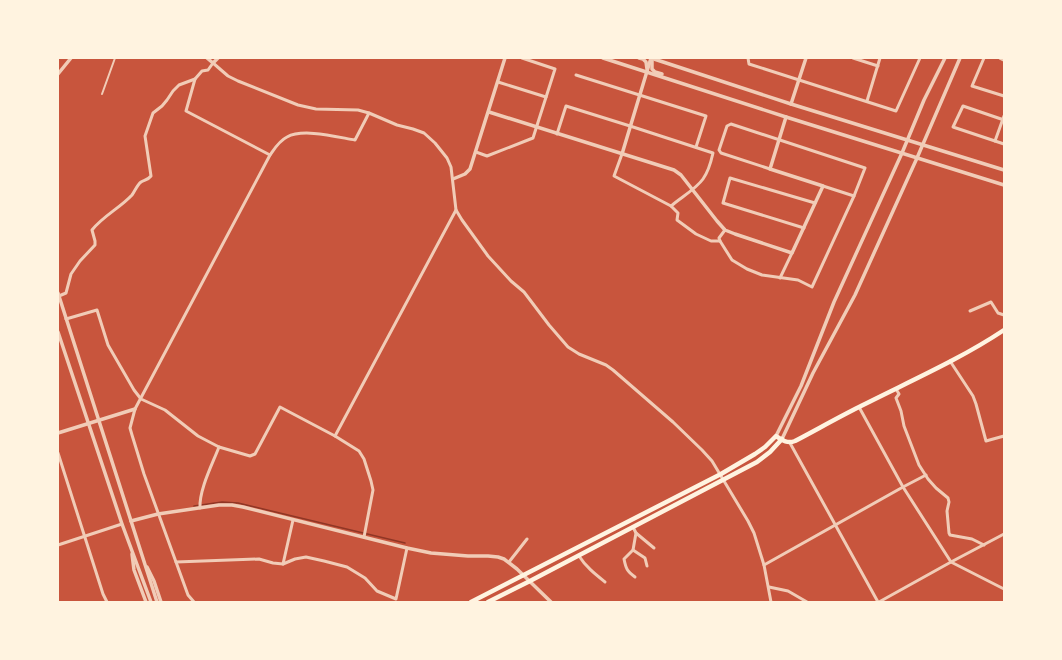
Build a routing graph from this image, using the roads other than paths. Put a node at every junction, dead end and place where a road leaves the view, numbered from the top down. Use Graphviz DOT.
graph roads {
  1 [pos="71,58"];
  2 [pos="115,58"];
  3 [pos="207,58"];
  4 [pos="218,58"];
  5 [pos="506,58"];
  6 [pos="522,58"];
  7 [pos="603,58"];
  8 [pos="639,58"];
  9 [pos="651,58"];
  10 [pos="748,58"];
  11 [pos="806,58"];
  12 [pos="853,58"];
  13 [pos="880,58"];
  14 [pos="920,58"];
  15 [pos="945,58"];
  16 [pos="960,58"];
  17 [pos="984,58"];
  18 [pos="1000,58"];
  19 [pos="1004,60"];
  20 [pos="213,63"];
  21 [pos="878,66"];
  22 [pos="647,72"];
  23 [pos="58,74"];
  24 [pos="576,75"];
  25 [pos="664,78"];
  26 [pos="195,79"];
  27 [pos="799,79"];
  28 [pos="498,82"];
  29 [pos="102,94"];
  30 [pos="640,95"];
  31 [pos="1004,96"];
  32 [pos="546,97"];
  33 [pos="867,101"];
  34 [pos="792,104"];
  35 [pos="489,112"];
  36 [pos="369,113"];
  37 [pos="786,117"];
  38 [pos="1004,118"];
  39 [pos="630,126"];
  40 [pos="536,127"];
  41 [pos="557,134"];
  42 [pos="779,140"];
  43 [pos="907,140"];
  44 [pos="995,141"];
  45 [pos="1004,144"];
  46 [pos="923,145"];
  47 [pos="696,147"];
  48 [pos="476,152"];
  49 [pos="902,153"];
  50 [pos="622,154"];
  51 [pos="270,155"];
  52 [pos="917,158"];
  53 [pos="770,169"];
  54 [pos="1004,170"];
  55 [pos="453,179"];
  56 [pos="1004,185"];
  57 [pos="823,186"];
  58 [pos="692,189"];
  59 [pos="854,196"];
  60 [pos="815,204"];
  61 [pos="671,206"];
  62 [pos="456,210"];
  63 [pos="804,228"];
  64 [pos="725,230"];
  65 [pos="720,242"];
  66 [pos="792,252"];
  67 [pos="780,278"];
  68 [pos="58,294"];
  69 [pos="970,311"];
  70 [pos="1004,315"];
  71 [pos="66,319"];
  72 [pos="1004,330"];
  73 [pos="58,332"];
  74 [pos="950,361"];
  75 [pos="896,389"];
  76 [pos="141,399"];
  77 [pos="859,407"];
  78 [pos="135,409"];
  79 [pos="58,433"];
  80 [pos="335,436"];
  81 [pos="776,436"];
  82 [pos="1004,436"];
  83 [pos="782,440"];
  84 [pos="790,443"];
  85 [pos="219,447"];
  86 [pos="58,453"];
  87 [pos="720,474"];
  88 [pos="926,475"];
  89 [pos="724,479"];
  90 [pos="903,487"];
  91 [pos="200,508"];
  92 [pos="158,514"];
  93 [pos="294,520"];
  94 [pos="131,521"];
  95 [pos="122,524"];
  96 [pos="836,525"];
  97 [pos="633,527"];
  98 [pos="636,533"];
  99 [pos="1004,534"];
  100 [pos="85,536"];
  101 [pos="364,537"];
  102 [pos="528,539"];
  103 [pos="58,545"];
  104 [pos="984,545"];
  105 [pos="407,548"];
  106 [pos="654,548"];
  107 [pos="131,549"];
  108 [pos="633,550"];
  109 [pos="140,551"];
  110 [pos="579,556"];
  111 [pos="176,562"];
  112 [pos="509,562"];
  113 [pos="951,562"];
  114 [pos="282,564"];
  115 [pos="764,565"];
  116 [pos="647,566"];
  117 [pos="524,575"];
  118 [pos="635,577"];
  119 [pos="530,581"];
  120 [pos="605,582"];
  121 [pos="769,587"];
  122 [pos="1004,589"];
  123 [pos="107,602"];
  124 [pos="146,602"];
  125 [pos="151,602"];
  126 [pos="157,602"];
  127 [pos="161,602"];
  128 [pos="194,602"];
  129 [pos="471,602"];
  130 [pos="488,602"];
  131 [pos="551,602"];
  132 [pos="771,602"];
  133 [pos="807,602"];
  134 [pos="878,602"];
  1 -- 23 [label="street"];
  2 -- 29 [label="street"];
  3 -- 20 [label="street"];
  4 -- 20 [label="street"];
  5 -- 28 [label="street"];
  6 -- 32 [label="street"];
  7 -- 22 [label="street"];
  8 -- 22 [label="street"];
  9 -- 22 [label="street"];
  9 -- 25 [label="street"];
  9 -- 34 [label="street"];
  10 -- 27 [label="street"];
  11 -- 27 [label="street"];
  12 -- 21 [label="street"];
  13 -- 21 [label="street"];
  14 -- 33 [label="street"];
  15 -- 43 [label="street"];
  16 -- 46 [label="street"];
  17 -- 31 [label="street"];
  18 -- 19 [label="street"];
  20 -- 26 [label="street"];
  20 -- 36 [label="street"];
  21 -- 33 [label="street"];
  22 -- 25 [label="street"];
  22 -- 30 [label="street"];
  24 -- 30 [label="street"];
  25 -- 37 [label="street"];
  26 -- 51 [label="street"];
  26 -- 68 [label="street"];
  27 -- 33 [label="street"];
  27 -- 34 [label="street"];
  28 -- 32 [label="street"];
  28 -- 35 [label="street"];
  30 -- 39 [label="street"];
  30 -- 47 [label="street"];
  32 -- 40 [label="street"];
  34 -- 43 [label="street"];
  35 -- 40 [label="street"];
  35 -- 48 [label="street"];
  36 -- 51 [label="street"];
  36 -- 55 [label="street"];
  37 -- 42 [label="street"];
  37 -- 49 [label="street"];
  38 -- 44 [label="street"];
  38 -- 44 [label="street"];
  39 -- 41 [label="street"];
  39 -- 47 [label="street"];
  39 -- 50 [label="street"];
  40 -- 41 [label="street"];
  40 -- 48 [label="street"];
  41 -- 50 [label="street"];
  42 -- 53 [label="street"];
  42 -- 53 [label="street"];
  42 -- 59 [label="street"];
  43 -- 46 [label="street"];
  43 -- 49 [label="street"];
  44 -- 45 [label="street"];
  46 -- 52 [label="street"];
  46 -- 54 [label="street"];
  47 -- 58 [label="street"];
  48 -- 55 [label="street"];
  49 -- 52 [label="street"];
  49 -- 81 [label="street"];
  50 -- 58 [label="street"];
  50 -- 61 [label="street"];
  51 -- 76 [label="street"];
  52 -- 56 [label="street"];
  52 -- 83 [label="street"];
  53 -- 57 [label="street"];
  55 -- 62 [label="street"];
  57 -- 59 [label="street"];
  57 -- 60 [label="street"];
  58 -- 61 [label="street"];
  58 -- 64 [label="street"];
  59 -- 67 [label="street"];
  60 -- 63 [label="street"];
  60 -- 63 [label="street"];
  61 -- 65 [label="street"];
  62 -- 80 [label="street"];
  62 -- 87 [label="street"];
  63 -- 66 [label="street"];
  64 -- 65 [label="street"];
  64 -- 66 [label="street"];
  65 -- 67 [label="street"];
  66 -- 67 [label="street"];
  68 -- 71 [label="street"];
  69 -- 70 [label="street"];
  71 -- 76 [label="street"];
  71 -- 94 [label="street"];
  72 -- 74 [label="main road"];
  73 -- 95 [label="street"];
  74 -- 75 [label="main road"];
  74 -- 82 [label="street"];
  75 -- 77 [label="main road"];
  75 -- 88 [label="street"];
  76 -- 78 [label="street"];
  76 -- 85 [label="street"];
  77 -- 84 [label="main road"];
  77 -- 90 [label="street"];
  78 -- 79 [label="street"];
  78 -- 92 [label="street"];
  80 -- 85 [label="street"];
  80 -- 101 [label="street"];
  81 -- 83 [label="main road"];
  81 -- 87 [label="main road"];
  83 -- 84 [label="main road"];
  83 -- 89 [label="main road"];
  84 -- 96 [label="street"];
  85 -- 91 [label="street"];
  86 -- 100 [label="street"];
  87 -- 89 [label="street"];
  87 -- 117 [label="main road"];
  88 -- 90 [label="street"];
  88 -- 104 [label="street"];
  89 -- 97 [label="main road"];
  89 -- 115 [label="street"];
  90 -- 96 [label="street"];
  90 -- 113 [label="street"];
  91 -- 92 [label="street"];
  91 -- 93 [label="street"];
  92 -- 94 [label="street"];
  92 -- 111 [label="street"];
  93 -- 101 [label="street"];
  93 -- 114 [label="street"];
  94 -- 109 [label="street"];
  95 -- 100 [label="street"];
  95 -- 107 [label="street"];
  96 -- 115 [label="street"];
  96 -- 134 [label="street"];
  97 -- 98 [label="street"];
  97 -- 110 [label="main road"];
  98 -- 106 [label="street"];
  98 -- 108 [label="street"];
  99 -- 104 [label="street"];
  100 -- 103 [label="street"];
  100 -- 123 [label="street"];
  101 -- 105 [label="street"];
  102 -- 112 [label="street"];
  104 -- 113 [label="street"];
  105 -- 112 [label="street"];
  105 -- 114 [label="street"];
  107 -- 124 [label="street"];
  107 -- 125 [label="street"];
  108 -- 116 [label="street"];
  108 -- 118 [label="street"];
  109 -- 126 [label="street"];
  109 -- 127 [label="street"];
  110 -- 119 [label="main road"];
  110 -- 120 [label="street"];
  111 -- 114 [label="street"];
  111 -- 128 [label="street"];
  112 -- 117 [label="street"];
  113 -- 122 [label="street"];
  113 -- 134 [label="street"];
  115 -- 121 [label="street"];
  117 -- 119 [label="street"];
  117 -- 129 [label="main road"];
  119 -- 130 [label="main road"];
  119 -- 131 [label="street"];
  121 -- 132 [label="street"];
  121 -- 133 [label="street"];
}
